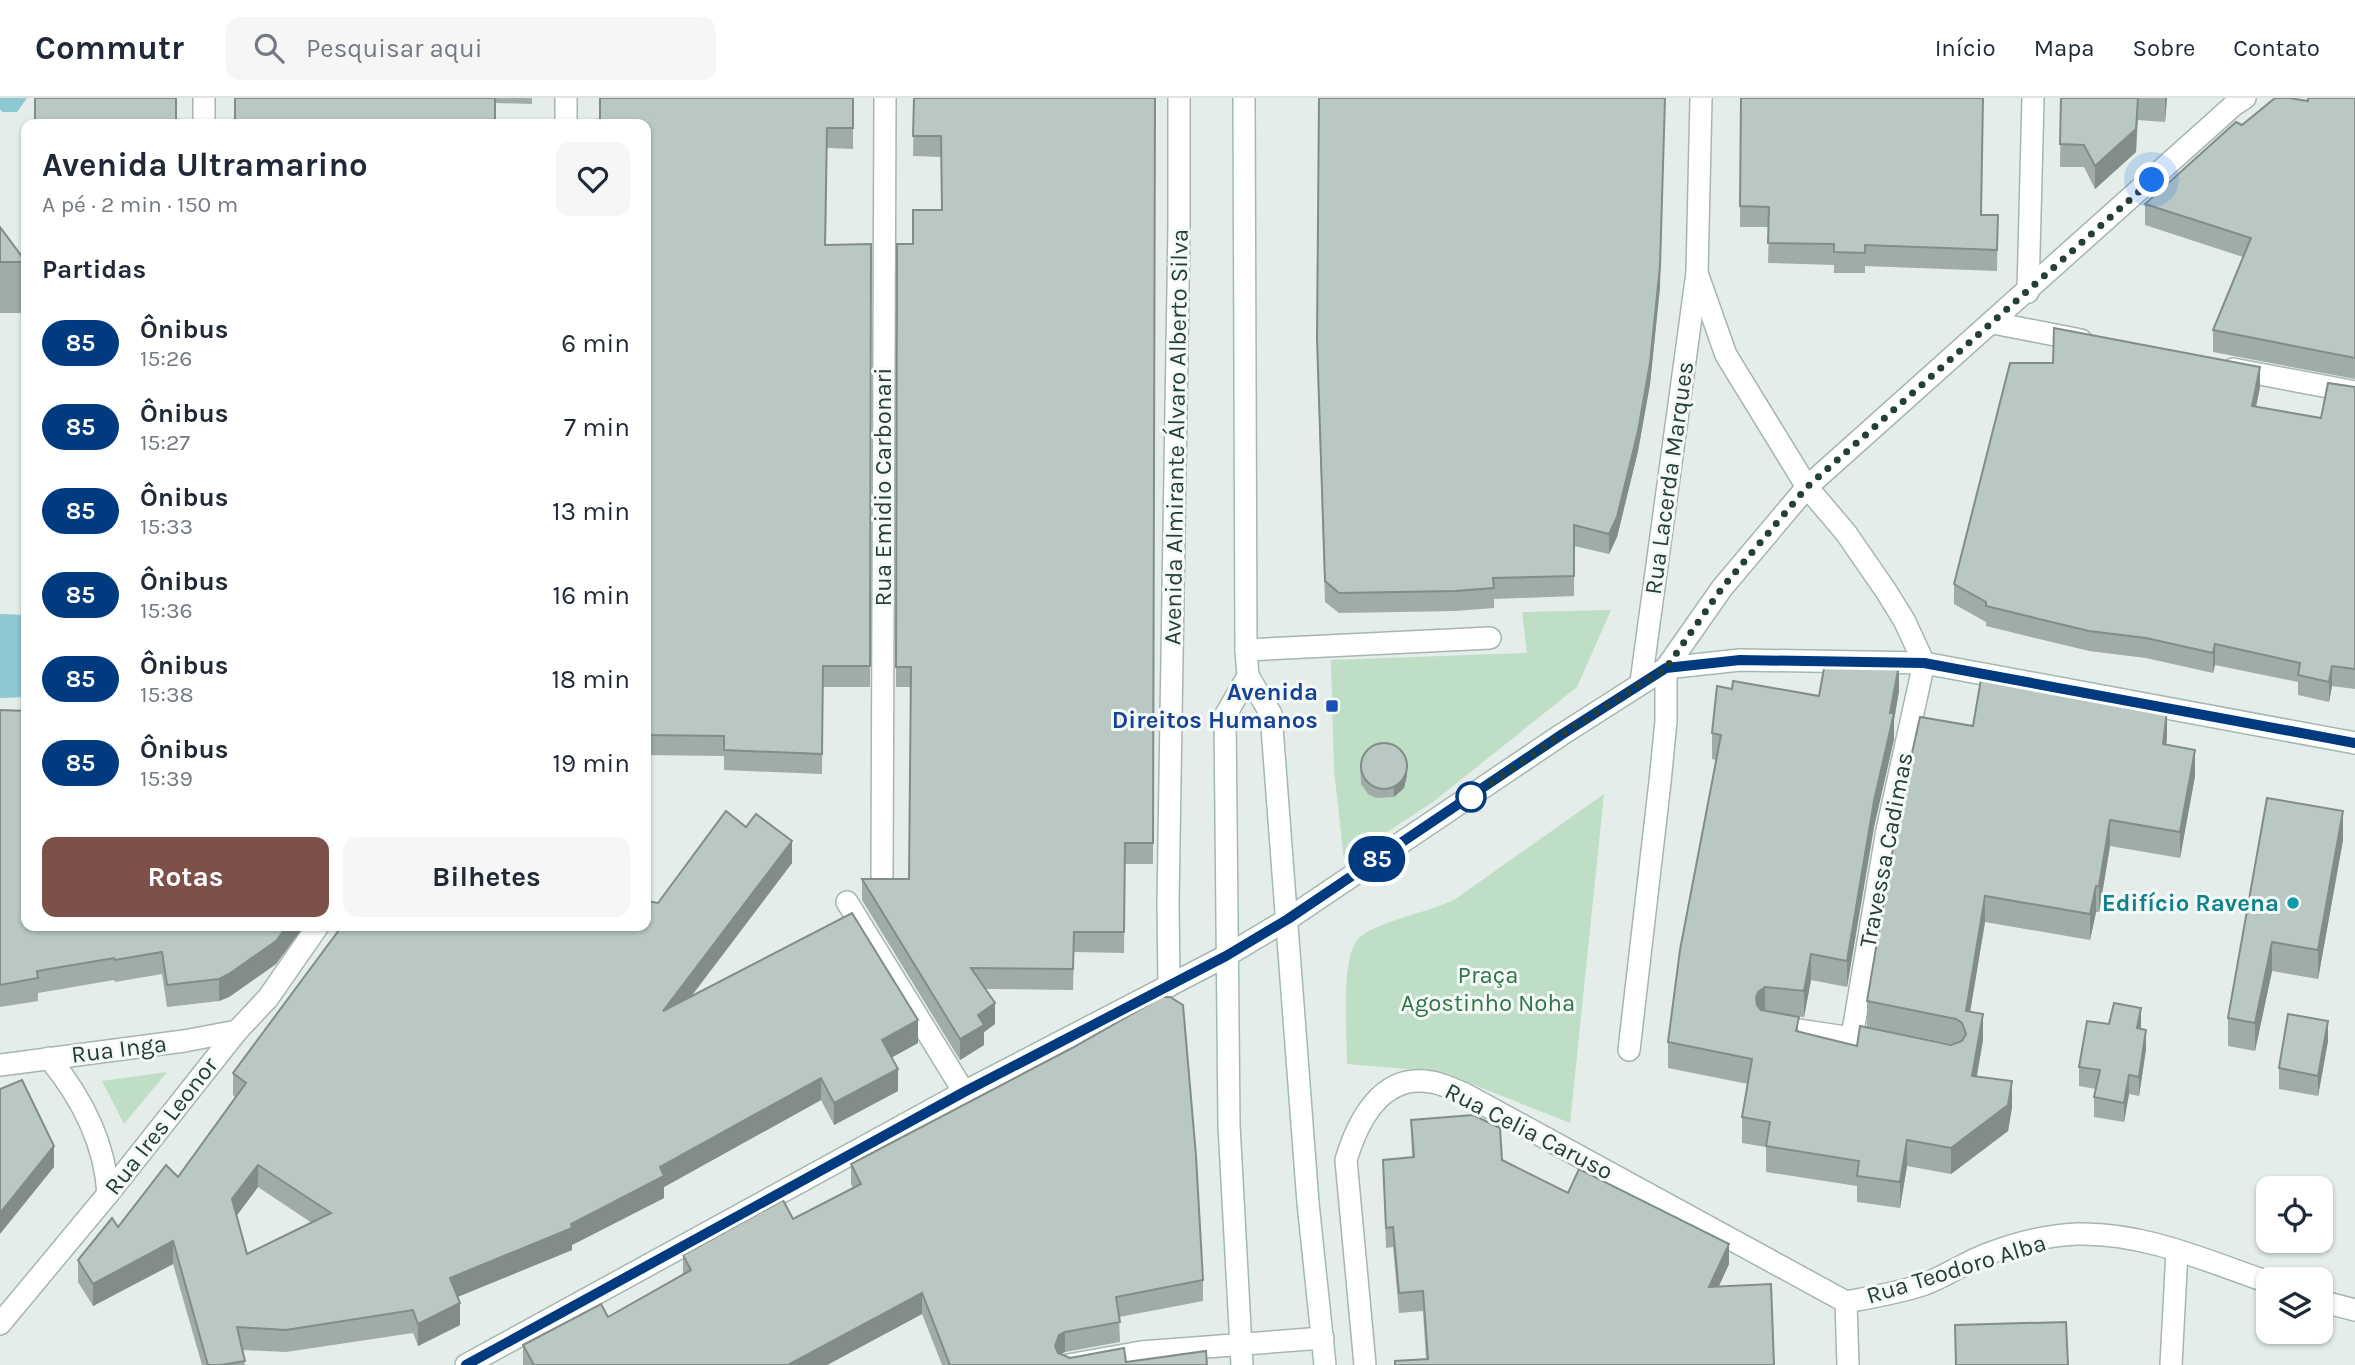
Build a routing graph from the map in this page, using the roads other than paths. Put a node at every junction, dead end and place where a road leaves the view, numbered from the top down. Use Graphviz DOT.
graph roads {
  1 [pos="204,98"];
  2 [pos="566,98"];
  3 [pos="884,98"];
  4 [pos="1178,98"];
  5 [pos="1244,98"];
  6 [pos="1701,98"];
  7 [pos="2033,98"];
  8 [pos="2245,98"];
  9 [pos="204,119"];
  10 [pos="566,119"];
  11 [pos="1697,273"];
  12 [pos="2028,292"];
  13 [pos="1993,323"];
  14 [pos="2100,344"];
  15 [pos="2207,364"];
  16 [pos="2355,392"];
  17 [pos="1807,487"];
  18 [pos="1490,638"];
  19 [pos="1247,650"];
  20 [pos="1924,663"];
  21 [pos="1666,668"];
  22 [pos="1248,676"];
  23 [pos="1641,682"];
  24 [pos="2355,743"];
  25 [pos="881,876"];
  26 [pos="847,902"];
  27 [pos="1288,919"];
  28 [pos="315,931"];
  29 [pos="1226,956"];
  30 [pos="1169,986"];
  31 [pos="1769,1025"];
  32 [pos="237,1031"];
  33 [pos="1852,1037"];
  34 [pos="1889,1045"];
  35 [pos="1629,1050"];
  36 [pos="49,1058"];
  37 [pos="0,1065"];
  38 [pos="964,1092"];
  39 [pos="108,1194"];
  40 [pos="2177,1251"];
  41 [pos="2256,1278"];
  42 [pos="1846,1301"];
  43 [pos="2333,1304"];
  44 [pos="2355,1310"];
  45 [pos="0,1324"];
  46 [pos="1323,1338"];
  47 [pos="1241,1354"];
  48 [pos="472,1364"];
  49 [pos="1068,1365"];
  50 [pos="1325,1365"];
  51 [pos="1365,1365"];
  52 [pos="1848,1365"];
  53 [pos="2171,1365"];
  1 -- 9 [label="street"];
  2 -- 10 [label="street"];
  3 -- 25 [label="street, Rua Emidio Carbonari"];
  4 -- 30 [label="street, Avenida Almirante Álvaro Alberto Silva"];
  5 -- 19 [label="street"];
  6 -- 11 [label="street, Rua Lacerda Marques"];
  7 -- 12 [label="street"];
  8 -- 12 [label="street"];
  11 -- 17 [label="street, Rua Lacerda Marques"];
  11 -- 23 [label="street, Rua Lacerda Marques"];
  12 -- 13 [label="street"];
  13 -- 14 [label="street"];
  13 -- 17 [label="street"];
  15 -- 16 [label="street"];
  17 -- 20 [label="street, Rua Lacerda Marques"];
  17 -- 21 [label="street"];
  18 -- 19 [label="street"];
  19 -- 22 [label="street"];
  20 -- 21 [label="street"];
  20 -- 24 [label="street"];
  20 -- 33 [label="street, Travessa Cadimas"];
  21 -- 23 [label="street"];
  21 -- 35 [label="street"];
  22 -- 27 [label="street"];
  22 -- 29 [label="street"];
  23 -- 27 [label="street"];
  26 -- 38 [label="street"];
  27 -- 29 [label="street"];
  27 -- 46 [label="street"];
  28 -- 32 [label="street, Rua Ires Leonor"];
  29 -- 30 [label="street"];
  29 -- 47 [label="street"];
  30 -- 38 [label="street"];
  31 -- 33 [label="street"];
  32 -- 36 [label="street, Rua Inga"];
  32 -- 39 [label="street, Rua Ires Leonor"];
  33 -- 34 [label="street"];
  36 -- 37 [label="street, Rua Inga"];
  36 -- 39 [label="street"];
  38 -- 48 [label="street"];
  39 -- 45 [label="street, Rua Ires Leonor"];
  40 -- 41 [label="street, Rua Teodoro Alba"];
  40 -- 42 [label="street, Rua Teodoro Alba"];
  40 -- 53 [label="street"];
  42 -- 51 [label="street, Rua Celia Caruso"];
  42 -- 52 [label="street"];
  43 -- 44 [label="street"];
  46 -- 47 [label="street"];
  46 -- 50 [label="street"];
  47 -- 49 [label="street"];
}
